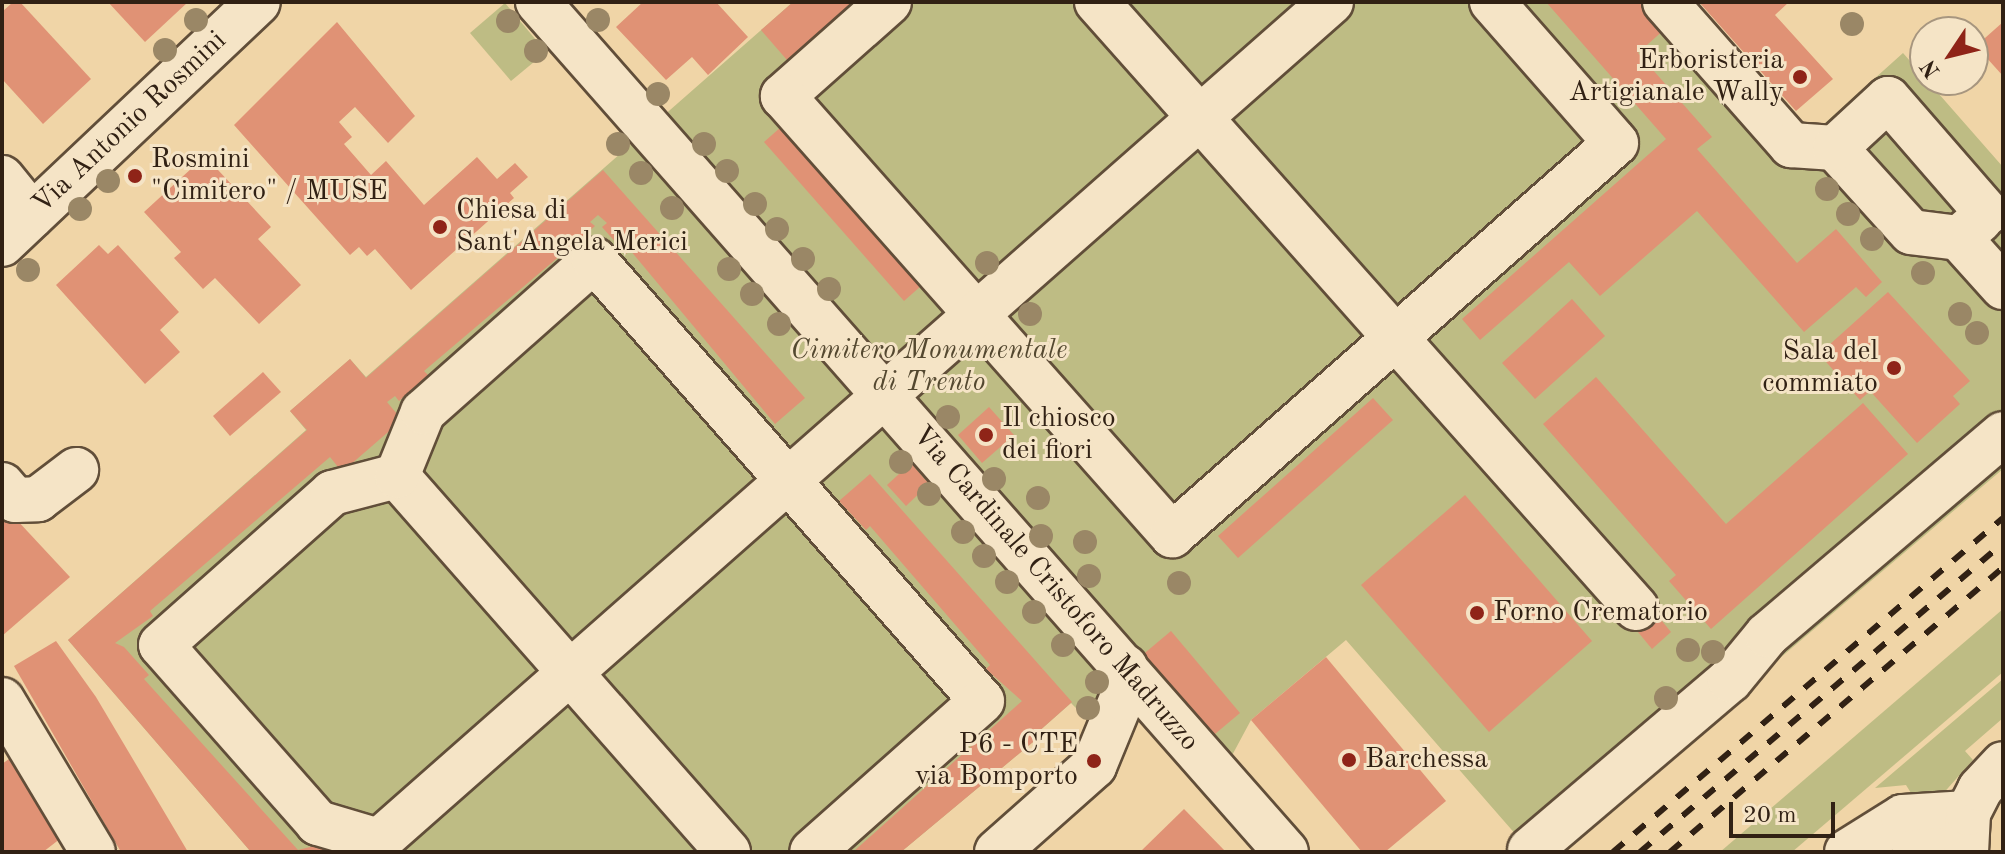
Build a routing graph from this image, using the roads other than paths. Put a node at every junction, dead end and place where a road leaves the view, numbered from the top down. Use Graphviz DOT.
graph roads {
  1 [pos="258,2"];
  2 [pos="538,2"];
  3 [pos="889,2"];
  4 [pos="1097,2"];
  5 [pos="1331,2"];
  6 [pos="1492,2"];
  7 [pos="1665,2"];
  8 [pos="1199,117"];
  9 [pos="1835,148"];
  10 [pos="2,178"];
  11 [pos="1983,217"];
  12 [pos="17,230"];
  13 [pos="2003,287"];
  14 [pos="976,314"];
  15 [pos="1395,338"];
  16 [pos="885,395"];
  17 [pos="2003,434"];
  18 [pos="76,470"];
  19 [pos="397,476"];
  20 [pos="789,480"];
  21 [pos="2,485"];
  22 [pos="1636,608"];
  23 [pos="1125,667"];
  24 [pos="570,673"];
  25 [pos="2,700"];
  26 [pos="2003,764"];
  27 [pos="1967,838"];
  28 [pos="379,847"];
  29 [pos="1530,850"];
  30 [pos="93,852"];
  31 [pos="728,852"];
  32 [pos="812,852"];
  33 [pos="997,852"];
  34 [pos="1286,852"];
  35 [pos="1847,852"];
  36 [pos="1914,852"];
  1 -- 12 [label="street, Via Antonio Rosmini"];
  2 -- 16 [label="street, Via Cardinale Cristoforo Madruzzo"];
  3 -- 14 [label="street"];
  4 -- 8 [label="street"];
  5 -- 8 [label="street"];
  6 -- 15 [label="street"];
  7 -- 9 [label="street"];
  8 -- 14 [label="street"];
  8 -- 15 [label="street"];
  9 -- 11 [label="street"];
  9 -- 11 [label="street"];
  10 -- 12 [label="street"];
  11 -- 13 [label="street"];
  14 -- 15 [label="street"];
  14 -- 16 [label="street"];
  15 -- 22 [label="street"];
  16 -- 20 [label="street"];
  16 -- 23 [label="street, Via Cardinale Cristoforo Madruzzo"];
  17 -- 29 [label="street"];
  18 -- 21 [label="street"];
  19 -- 20 [label="street"];
  19 -- 24 [label="street"];
  19 -- 28 [label="street"];
  20 -- 24 [label="street"];
  20 -- 32 [label="street"];
  23 -- 33 [label="street"];
  23 -- 34 [label="street, Via Cardinale Cristoforo Madruzzo"];
  24 -- 28 [label="street"];
  24 -- 31 [label="street"];
  25 -- 30 [label="street"];
  26 -- 27 [label="street"];
  27 -- 35 [label="street"];
  27 -- 36 [label="street"];
}
